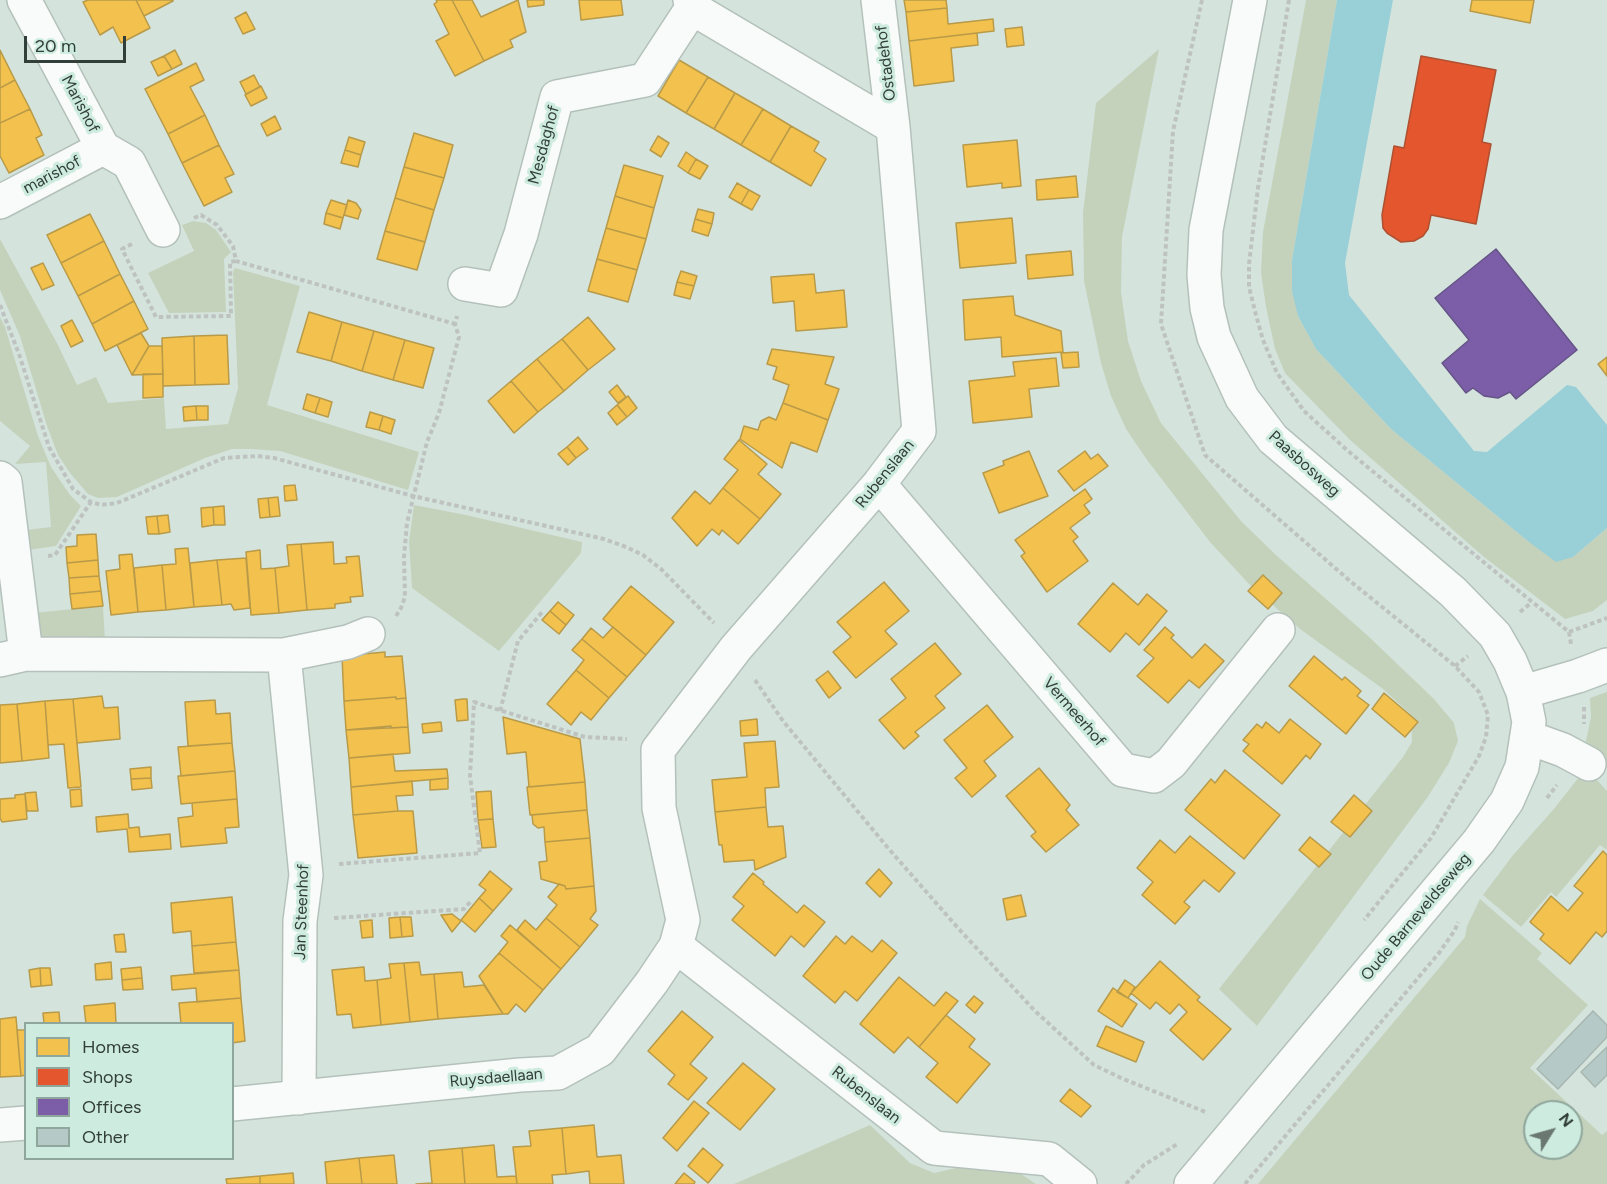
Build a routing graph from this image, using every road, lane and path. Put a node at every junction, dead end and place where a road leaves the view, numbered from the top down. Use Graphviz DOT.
graph roads {
  1 [pos="24,0"];
  2 [pos="878,0"];
  3 [pos="1250,0"];
  4 [pos="1289,0"];
  5 [pos="691,4"];
  6 [pos="893,127"];
  7 [pos="103,148"];
  8 [pos="0,202"];
  9 [pos="163,230"];
  10 [pos="236,261"];
  11 [pos="465,284"];
  12 [pos="0,305"];
  13 [pos="455,324"];
  14 [pos="0,478"];
  15 [pos="879,484"];
  16 [pos="413,496"];
  17 [pos="91,502"];
  18 [pos="14,560"];
  19 [pos="543,611"];
  20 [pos="1607,618"];
  21 [pos="1278,630"];
  22 [pos="368,634"];
  23 [pos="736,648"];
  24 [pos="285,655"];
  25 [pos="13,657"];
  26 [pos="1607,665"];
  27 [pos="1455,666"];
  28 [pos="1523,692"];
  29 [pos="500,711"];
  30 [pos="1527,737"];
  31 [pos="658,750"];
  32 [pos="1589,764"];
  33 [pos="305,868"];
  34 [pos="472,900"];
  35 [pos="1364,920"];
  36 [pos="300,921"];
  37 [pos="679,933"];
  38 [pos="299,1098"];
  39 [pos="234,1104"];
  40 [pos="1201,1121"];
  41 [pos="24,1123"];
  42 [pos="0,1125"];
  43 [pos="1181,1141"];
  44 [pos="1080,1184"];
  45 [pos="1126,1184"];
  46 [pos="1191,1184"];
  1 -- 7 [label="street, Marishof"];
  2 -- 6 [label="street, Ostadehof"];
  3 -- 28 [label="street, Paasbosweg"];
  4 -- 20 [label="path"];
  5 -- 6 [label="street"];
  5 -- 11 [label="street, Mesdaghof"];
  6 -- 15 [label="street, Rubenslaan"];
  7 -- 8 [label="street, marishof"];
  7 -- 9 [label="street, Marishof"];
  9 -- 10 [label="path"];
  9 -- 10 [label="path"];
  10 -- 13 [label="path"];
  11 -- 13 [label="path"];
  12 -- 17 [label="path"];
  13 -- 16 [label="path"];
  14 -- 18 [label="street"];
  15 -- 21 [label="street, Vermeerhof"];
  15 -- 23 [label="street, Rubenslaan"];
  16 -- 17 [label="path"];
  16 -- 22 [label="path"];
  16 -- 23 [label="path"];
  17 -- 18 [label="path"];
  18 -- 25 [label="street"];
  19 -- 29 [label="path"];
  22 -- 24 [label="street"];
  23 -- 31 [label="street, Rubenslaan"];
  23 -- 40 [label="path"];
  24 -- 25 [label="street"];
  24 -- 33 [label="street, Jan Steenhof"];
  26 -- 28 [label="street"];
  27 -- 35 [label="path"];
  28 -- 30 [label="street, Oude Barneveldseweg"];
  29 -- 31 [label="path"];
  29 -- 33 [label="path"];
  30 -- 32 [label="street"];
  30 -- 46 [label="street, Oude Barneveldseweg"];
  31 -- 37 [label="street"];
  33 -- 36 [label="street, Jan Steenhof"];
  34 -- 36 [label="path"];
  36 -- 38 [label="street, Jan Steenhof"];
  37 -- 38 [label="street, Ruysdaellaan"];
  37 -- 44 [label="street, Rubenslaan"];
  38 -- 39 [label="street, Ruysdaellaan"];
  41 -- 42 [label="street"];
  43 -- 45 [label="path"];
}
